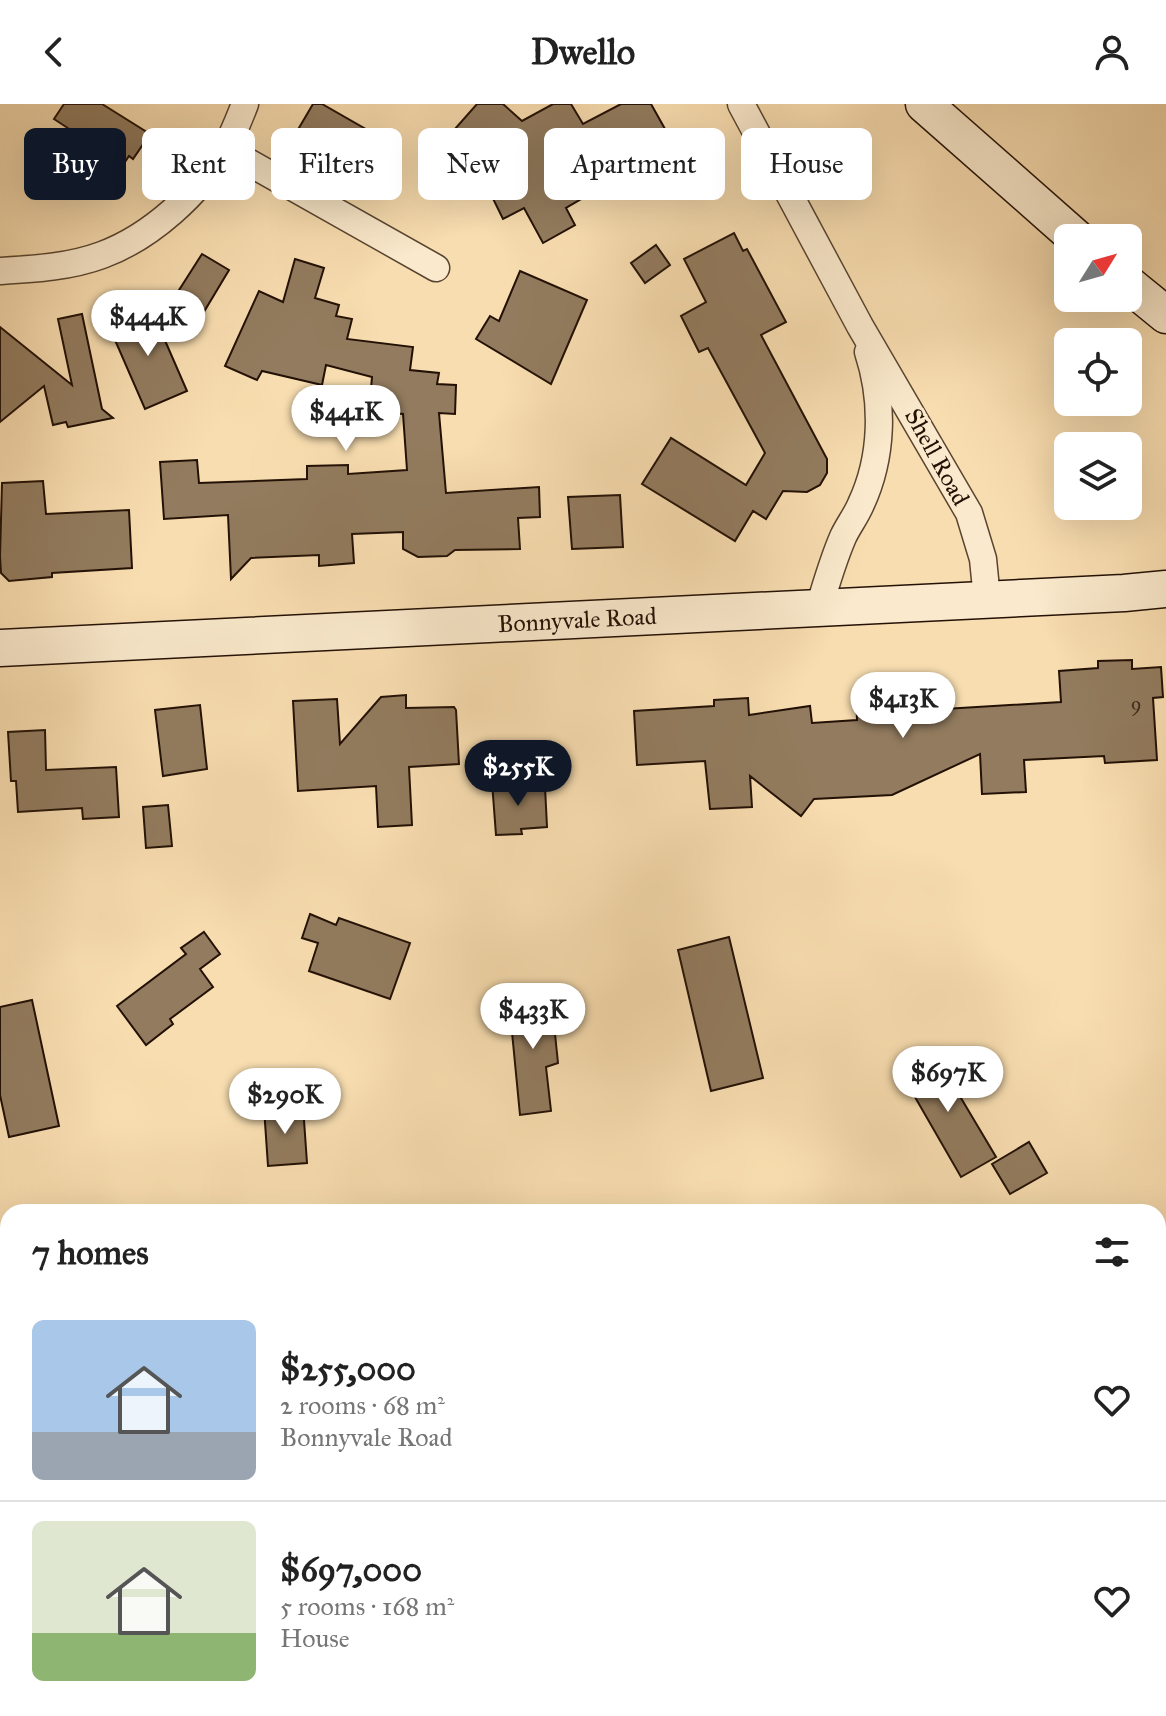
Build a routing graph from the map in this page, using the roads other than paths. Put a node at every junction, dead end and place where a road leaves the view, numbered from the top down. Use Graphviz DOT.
graph roads {
  1 [pos="245,104"];
  2 [pos="741,104"];
  3 [pos="924,104"];
  4 [pos="234,128"];
  5 [pos="255,166"];
  6 [pos="184,200"];
  7 [pos="1060,224"];
  8 [pos="436,268"];
  9 [pos="0,271"];
  10 [pos="1142,295"];
  11 [pos="1166,315"];
  12 [pos="860,326"];
  13 [pos="1162,588"];
  14 [pos="987,599"];
  15 [pos="819,608"];
  16 [pos="0,648"];
  1 -- 4 [label="street"];
  2 -- 12 [label="street, Shell Road"];
  3 -- 7 [label="street"];
  5 -- 8 [label="street"];
  6 -- 9 [label="street"];
  10 -- 11 [label="street"];
  12 -- 14 [label="street, Shell Road"];
  12 -- 15 [label="street, Shell Road"];
  13 -- 14 [label="street, Bonnyvale Road"];
  14 -- 15 [label="street, Bonnyvale Road"];
  15 -- 16 [label="street, Bonnyvale Road"];
}
